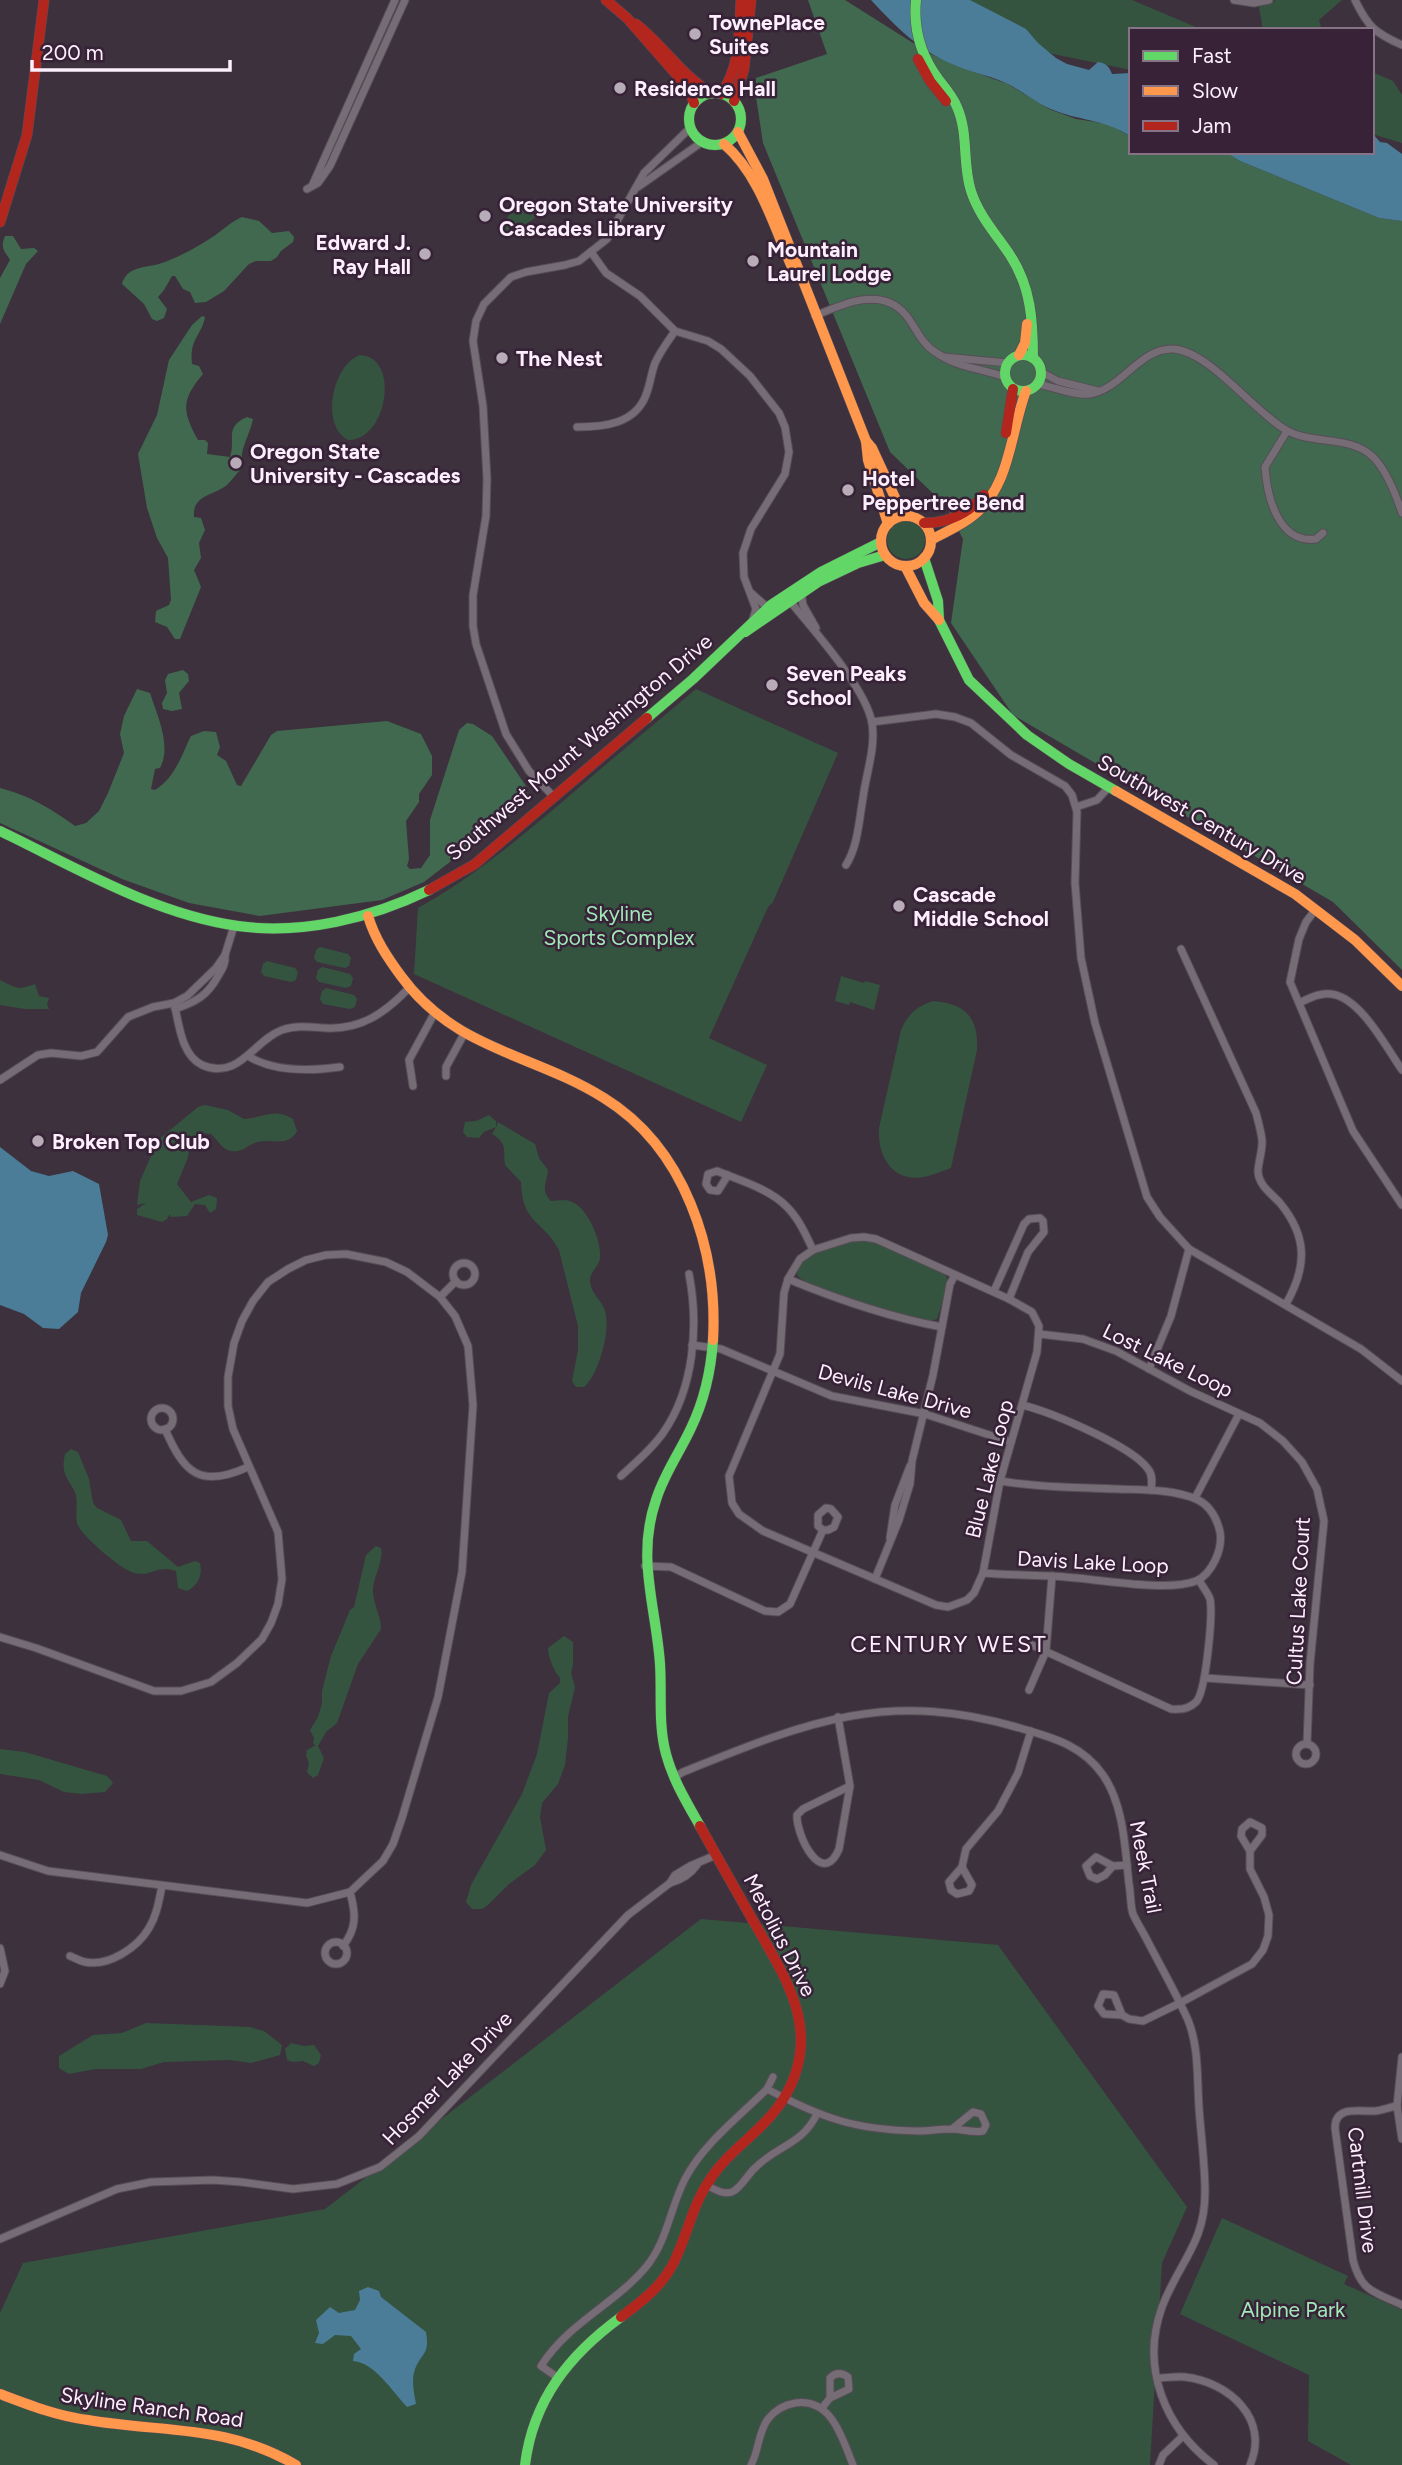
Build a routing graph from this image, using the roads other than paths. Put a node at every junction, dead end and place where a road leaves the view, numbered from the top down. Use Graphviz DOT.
graph roads {
  1 [pos="44,0"];
  2 [pos="396,0"];
  3 [pos="405,0"];
  4 [pos="606,0"];
  5 [pos="741,0"];
  6 [pos="751,0"];
  7 [pos="911,0"];
  8 [pos="916,0"];
  9 [pos="1234,0"];
  10 [pos="1269,0"];
  11 [pos="1355,0"];
  12 [pos="626,19"];
  13 [pos="1370,28"];
  14 [pos="1374,31"];
  15 [pos="1402,45"];
  16 [pos="716,93"];
  17 [pos="734,101"];
  18 [pos="694,103"];
  19 [pos="690,128"];
  20 [pos="738,132"];
  21 [pos="702,142"];
  22 [pos="724,144"];
  23 [pos="638,188"];
  24 [pos="0,222"];
  25 [pos="591,252"];
  26 [pos="800,278"];
  27 [pos="815,316"];
  28 [pos="675,331"];
  29 [pos="1019,355"];
  30 [pos="944,357"];
  31 [pos="1033,358"];
  32 [pos="1008,363"];
  33 [pos="1041,372"];
  34 [pos="1005,377"];
  35 [pos="1038,384"];
  36 [pos="1013,388"];
  37 [pos="1026,391"];
  38 [pos="1098,391"];
  39 [pos="577,427"];
  40 [pos="1287,431"];
  41 [pos="866,441"];
  42 [pos="1402,513"];
  43 [pos="908,516"];
  44 [pos="924,523"];
  45 [pos="888,524"];
  46 [pos="1323,533"];
  47 [pos="931,540"];
  48 [pos="881,542"];
  49 [pos="885,555"];
  50 [pos="924,558"];
  51 [pos="905,566"];
  52 [pos="801,592"];
  53 [pos="751,593"];
  54 [pos="787,598"];
  55 [pos="767,607"];
  56 [pos="752,620"];
  57 [pos="939,620"];
  58 [pos="745,632"];
  59 [pos="831,652"];
  60 [pos="872,722"];
  61 [pos="1109,787"];
  62 [pos="553,796"];
  63 [pos="1076,807"];
  64 [pos="0,831"];
  65 [pos="846,865"];
  66 [pos="1316,909"];
  67 [pos="368,916"];
  68 [pos="234,926"];
  69 [pos="1181,949"];
  70 [pos="225,955"];
  71 [pos="1402,986"];
  72 [pos="409,988"];
  73 [pos="1298,1003"];
  74 [pos="175,1006"];
  75 [pos="434,1014"];
  76 [pos="464,1034"];
  77 [pos="248,1056"];
  78 [pos="340,1067"];
  79 [pos="1402,1070"];
  80 [pos="446,1076"];
  81 [pos="0,1080"];
  82 [pos="414,1086"];
  83 [pos="728,1175"];
  84 [pos="1402,1205"];
  85 [pos="1189,1248"];
  86 [pos="813,1250"];
  87 [pos="689,1274"];
  88 [pos="955,1275"];
  89 [pos="788,1279"];
  90 [pos="456,1281"];
  91 [pos="994,1291"];
  92 [pos="440,1297"];
  93 [pos="1009,1299"];
  94 [pos="1286,1304"];
  95 [pos="942,1327"];
  96 [pos="1039,1334"];
  97 [pos="692,1345"];
  98 [pos="713,1347"];
  99 [pos="1149,1369"];
  100 [pos="773,1372"];
  101 [pos="1402,1381"];
  102 [pos="1022,1405"];
  103 [pos="925,1413"];
  104 [pos="1239,1414"];
  105 [pos="165,1429"];
  106 [pos="1011,1441"];
  107 [pos="248,1467"];
  108 [pos="621,1476"];
  109 [pos="1000,1481"];
  110 [pos="1151,1490"];
  111 [pos="1195,1499"];
  112 [pos="823,1530"];
  113 [pos="814,1552"];
  114 [pos="645,1566"];
  115 [pos="983,1573"];
  116 [pos="1052,1576"];
  117 [pos="875,1579"];
  118 [pos="1199,1580"];
  119 [pos="0,1637"];
  120 [pos="1021,1640"];
  121 [pos="1046,1651"];
  122 [pos="1205,1678"];
  123 [pos="1310,1685"];
  124 [pos="1029,1690"];
  125 [pos="838,1717"];
  126 [pos="1031,1731"];
  127 [pos="1307,1744"];
  128 [pos="675,1777"];
  129 [pos="850,1786"];
  130 [pos="1250,1851"];
  131 [pos="0,1855"];
  132 [pos="716,1855"];
  133 [pos="1127,1865"];
  134 [pos="1113,1866"];
  135 [pos="962,1867"];
  136 [pos="162,1886"];
  137 [pos="350,1892"];
  138 [pos="343,1946"];
  139 [pos="0,1948"];
  140 [pos="70,1956"];
  141 [pos="0,1984"];
  142 [pos="1180,2003"];
  143 [pos="1122,2015"];
  144 [pos="1402,2057"];
  145 [pos="774,2077"];
  146 [pos="767,2089"];
  147 [pos="785,2098"];
  148 [pos="1397,2106"];
  149 [pos="817,2114"];
  150 [pos="952,2129"];
  151 [pos="1402,2139"];
  152 [pos="706,2185"];
  153 [pos="0,2239"];
  154 [pos="1402,2305"];
  155 [pos="557,2377"];
  156 [pos="1157,2378"];
  157 [pos="0,2394"];
  158 [pos="830,2398"];
  159 [pos="822,2408"];
  160 [pos="1183,2436"];
  161 [pos="296,2465"];
  162 [pos="525,2465"];
  163 [pos="751,2465"];
  164 [pos="853,2465"];
  165 [pos="1159,2465"];
  166 [pos="1214,2465"];
  167 [pos="1251,2465"];
  1 -- 24 [label="main road"];
  2 -- 3 [label="street"];
  4 -- 12 [label="main road"];
  5 -- 16 [label="main road"];
  6 -- 17 [label="main road"];
  7 -- 29 [label="main road"];
  8 -- 31 [label="main road"];
  9 -- 10 [label="street"];
  11 -- 13 [label="street"];
  12 -- 16 [label="main road"];
  12 -- 18 [label="main road"];
  14 -- 15 [label="street"];
  16 -- 17 [label="main road"];
  16 -- 18 [label="main road"];
  17 -- 20 [label="main road"];
  18 -- 19 [label="main road"];
  19 -- 21 [label="main road"];
  19 -- 23 [label="street"];
  20 -- 22 [label="main road"];
  20 -- 26 [label="main road"];
  21 -- 22 [label="main road"];
  21 -- 23 [label="street"];
  22 -- 26 [label="main road"];
  23 -- 25 [label="street"];
  25 -- 28 [label="street"];
  25 -- 62 [label="street"];
  26 -- 27 [label="main road"];
  27 -- 30 [label="street"];
  27 -- 41 [label="main road"];
  28 -- 39 [label="street"];
  28 -- 53 [label="street"];
  29 -- 31 [label="main road"];
  29 -- 32 [label="main road"];
  30 -- 32 [label="street"];
  30 -- 34 [label="street"];
  31 -- 33 [label="main road"];
  32 -- 34 [label="main road"];
  33 -- 35 [label="main road"];
  33 -- 38 [label="street"];
  34 -- 36 [label="main road"];
  35 -- 37 [label="main road"];
  35 -- 38 [label="street"];
  36 -- 37 [label="main road"];
  36 -- 44 [label="main road"];
  37 -- 47 [label="main road"];
  38 -- 40 [label="street"];
  40 -- 42 [label="street"];
  40 -- 46 [label="street"];
  41 -- 43 [label="main road"];
  41 -- 45 [label="main road"];
  43 -- 44 [label="main road"];
  43 -- 45 [label="main road"];
  44 -- 47 [label="main road"];
  45 -- 48 [label="main road"];
  47 -- 50 [label="main road"];
  48 -- 49 [label="main road"];
  48 -- 54 [label="main road, Southwest Mount Washington Drive"];
  49 -- 51 [label="main road"];
  49 -- 52 [label="main road, Southwest Mount Washington Drive"];
  50 -- 51 [label="main road"];
  50 -- 57 [label="main road, Southwest Century Drive"];
  51 -- 57 [label="main road, Southwest Century Drive"];
  52 -- 54 [label="main road, Southwest Mount Washington Drive"];
  52 -- 59 [label="street"];
  53 -- 55 [label="street"];
  53 -- 56 [label="street"];
  54 -- 55 [label="main road, Southwest Mount Washington Drive"];
  54 -- 58 [label="main road, Southwest Mount Washington Drive"];
  54 -- 59 [label="street"];
  55 -- 56 [label="main road, Southwest Mount Washington Drive"];
  56 -- 58 [label="main road, Southwest Mount Washington Drive"];
  57 -- 61 [label="main road, Southwest Century Drive"];
  58 -- 62 [label="main road, Southwest Mount Washington Drive"];
  59 -- 60 [label="street"];
  60 -- 63 [label="street"];
  60 -- 65 [label="street"];
  61 -- 63 [label="street"];
  61 -- 66 [label="main road, Southwest Century Drive"];
  62 -- 67 [label="main road, Southwest Mount Washington Drive"];
  63 -- 85 [label="street"];
  64 -- 68 [label="main road, Southwest Mount Washington Drive"];
  66 -- 71 [label="main road, Southwest Century Drive"];
  66 -- 73 [label="street"];
  67 -- 68 [label="main road, Southwest Mount Washington Drive"];
  67 -- 72 [label="main road, Metolius Drive"];
  68 -- 70 [label="street"];
  69 -- 94 [label="street"];
  70 -- 74 [label="street"];
  70 -- 74 [label="street"];
  72 -- 75 [label="main road, Metolius Drive"];
  72 -- 77 [label="street"];
  73 -- 79 [label="street"];
  73 -- 84 [label="street"];
  74 -- 77 [label="street"];
  74 -- 81 [label="street"];
  75 -- 76 [label="main road, Metolius Drive"];
  75 -- 82 [label="street"];
  76 -- 80 [label="street"];
  76 -- 98 [label="main road, Metolius Drive"];
  77 -- 78 [label="street"];
  83 -- 86 [label="street"];
  85 -- 94 [label="street"];
  85 -- 99 [label="street"];
  86 -- 88 [label="street"];
  86 -- 89 [label="street"];
  87 -- 97 [label="street"];
  88 -- 91 [label="street"];
  88 -- 95 [label="street"];
  89 -- 95 [label="street"];
  89 -- 100 [label="street, Blue Lake Loop"];
  90 -- 92 [label="street"];
  91 -- 93 [label="street"];
  91 -- 93 [label="street"];
  92 -- 107 [label="street"];
  92 -- 137 [label="street"];
  93 -- 96 [label="street"];
  94 -- 101 [label="street"];
  95 -- 103 [label="street"];
  96 -- 99 [label="street, Lost Lake Loop"];
  96 -- 102 [label="street, Blue Lake Loop"];
  97 -- 98 [label="street, Devils Lake Drive"];
  97 -- 108 [label="street"];
  98 -- 100 [label="street, Devils Lake Drive"];
  98 -- 114 [label="main road, Metolius Drive"];
  99 -- 104 [label="street, Lost Lake Loop"];
  100 -- 103 [label="street, Devils Lake Drive"];
  100 -- 113 [label="street, Blue Lake Loop"];
  102 -- 106 [label="street, Blue Lake Loop"];
  102 -- 110 [label="street"];
  103 -- 106 [label="street, Devils Lake Drive"];
  103 -- 117 [label="street"];
  104 -- 111 [label="street"];
  104 -- 123 [label="street, Cultus Lake Court"];
  105 -- 107 [label="street"];
  106 -- 109 [label="street, Blue Lake Loop"];
  107 -- 119 [label="street"];
  109 -- 110 [label="street"];
  109 -- 115 [label="street, Blue Lake Loop"];
  110 -- 111 [label="street"];
  111 -- 118 [label="street, Davis Lake Loop"];
  112 -- 113 [label="street"];
  113 -- 114 [label="street"];
  113 -- 117 [label="street, Blue Lake Loop"];
  114 -- 128 [label="main road, Metolius Drive"];
  115 -- 116 [label="street, Davis Lake Loop"];
  115 -- 117 [label="street, Blue Lake Loop"];
  116 -- 118 [label="street, Davis Lake Loop"];
  116 -- 121 [label="street"];
  118 -- 122 [label="street"];
  120 -- 121 [label="street"];
  121 -- 122 [label="street"];
  121 -- 124 [label="street"];
  122 -- 123 [label="street"];
  123 -- 127 [label="street, Cultus Lake Court"];
  125 -- 126 [label="street, Meek Trail"];
  125 -- 128 [label="street, Meek Trail"];
  125 -- 129 [label="street"];
  126 -- 133 [label="street, Meek Trail"];
  126 -- 135 [label="street"];
  128 -- 132 [label="main road, Metolius Drive"];
  129 -- 129 [label="street"];
  130 -- 142 [label="street"];
  131 -- 136 [label="street"];
  132 -- 147 [label="main road, Metolius Drive"];
  132 -- 153 [label="street, Hosmer Lake Drive"];
  133 -- 134 [label="street"];
  133 -- 142 [label="street, Meek Trail"];
  136 -- 137 [label="street"];
  136 -- 140 [label="street"];
  137 -- 138 [label="street"];
  139 -- 141 [label="street"];
  142 -- 143 [label="street"];
  142 -- 156 [label="street, Meek Trail"];
  144 -- 148 [label="street"];
  145 -- 146 [label="street"];
  146 -- 147 [label="street"];
  146 -- 155 [label="street"];
  147 -- 149 [label="street"];
  147 -- 152 [label="main road, Metolius Drive"];
  148 -- 151 [label="street"];
  148 -- 154 [label="street, Cartmill Drive"];
  149 -- 150 [label="street"];
  149 -- 152 [label="street"];
  152 -- 155 [label="main road, Metolius Drive"];
  155 -- 162 [label="main road, Metolius Drive"];
  156 -- 160 [label="street, Meek Trail"];
  156 -- 167 [label="street"];
  157 -- 161 [label="main road, Skyline Ranch Road"];
  158 -- 159 [label="street"];
  159 -- 163 [label="street"];
  159 -- 164 [label="street"];
  160 -- 165 [label="street"];
  160 -- 166 [label="street, Meek Trail"];
}
